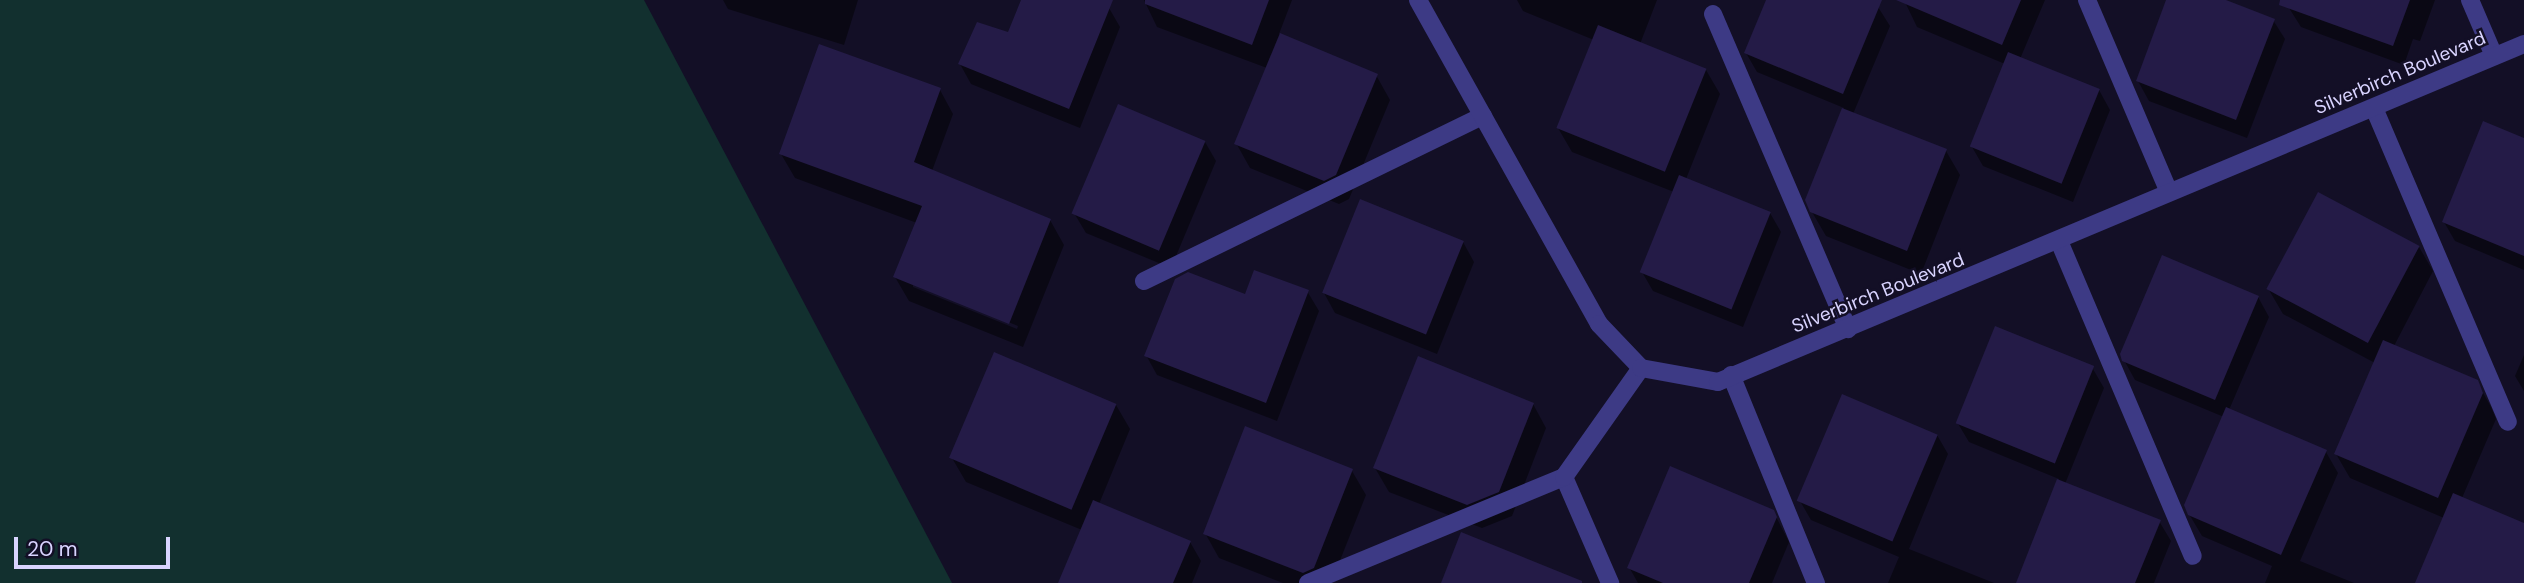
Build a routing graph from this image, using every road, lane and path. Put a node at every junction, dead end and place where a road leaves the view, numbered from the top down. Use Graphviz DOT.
graph roads {
  1 [pos="1418,0"];
  2 [pos="2087,0"];
  3 [pos="2470,0"];
  4 [pos="1713,14"];
  5 [pos="2524,44"];
  6 [pos="2494,56"];
  7 [pos="2374,108"];
  8 [pos="1483,116"];
  9 [pos="2168,190"];
  10 [pos="2059,241"];
  11 [pos="1144,281"];
  12 [pos="1847,329"];
  13 [pos="1641,368"];
  14 [pos="1731,375"];
  15 [pos="2508,422"];
  16 [pos="1564,477"];
  17 [pos="2193,556"];
  18 [pos="1308,583"];
  19 [pos="1610,583"];
  20 [pos="1816,583"];
  1 -- 8 [label="street"];
  2 -- 9 [label="street"];
  3 -- 6 [label="street"];
  4 -- 12 [label="street"];
  5 -- 6 [label="street, Silverbirch Boulevard"];
  6 -- 7 [label="street, Silverbirch Boulevard"];
  7 -- 9 [label="street, Silverbirch Boulevard"];
  7 -- 15 [label="street"];
  8 -- 11 [label="street"];
  8 -- 13 [label="street"];
  9 -- 10 [label="street, Silverbirch Boulevard"];
  10 -- 12 [label="street, Silverbirch Boulevard"];
  10 -- 17 [label="street"];
  12 -- 14 [label="street, Silverbirch Boulevard"];
  13 -- 14 [label="street, Silverbirch Boulevard"];
  13 -- 16 [label="street"];
  14 -- 20 [label="street"];
  16 -- 18 [label="street"];
  16 -- 19 [label="street"];
}
